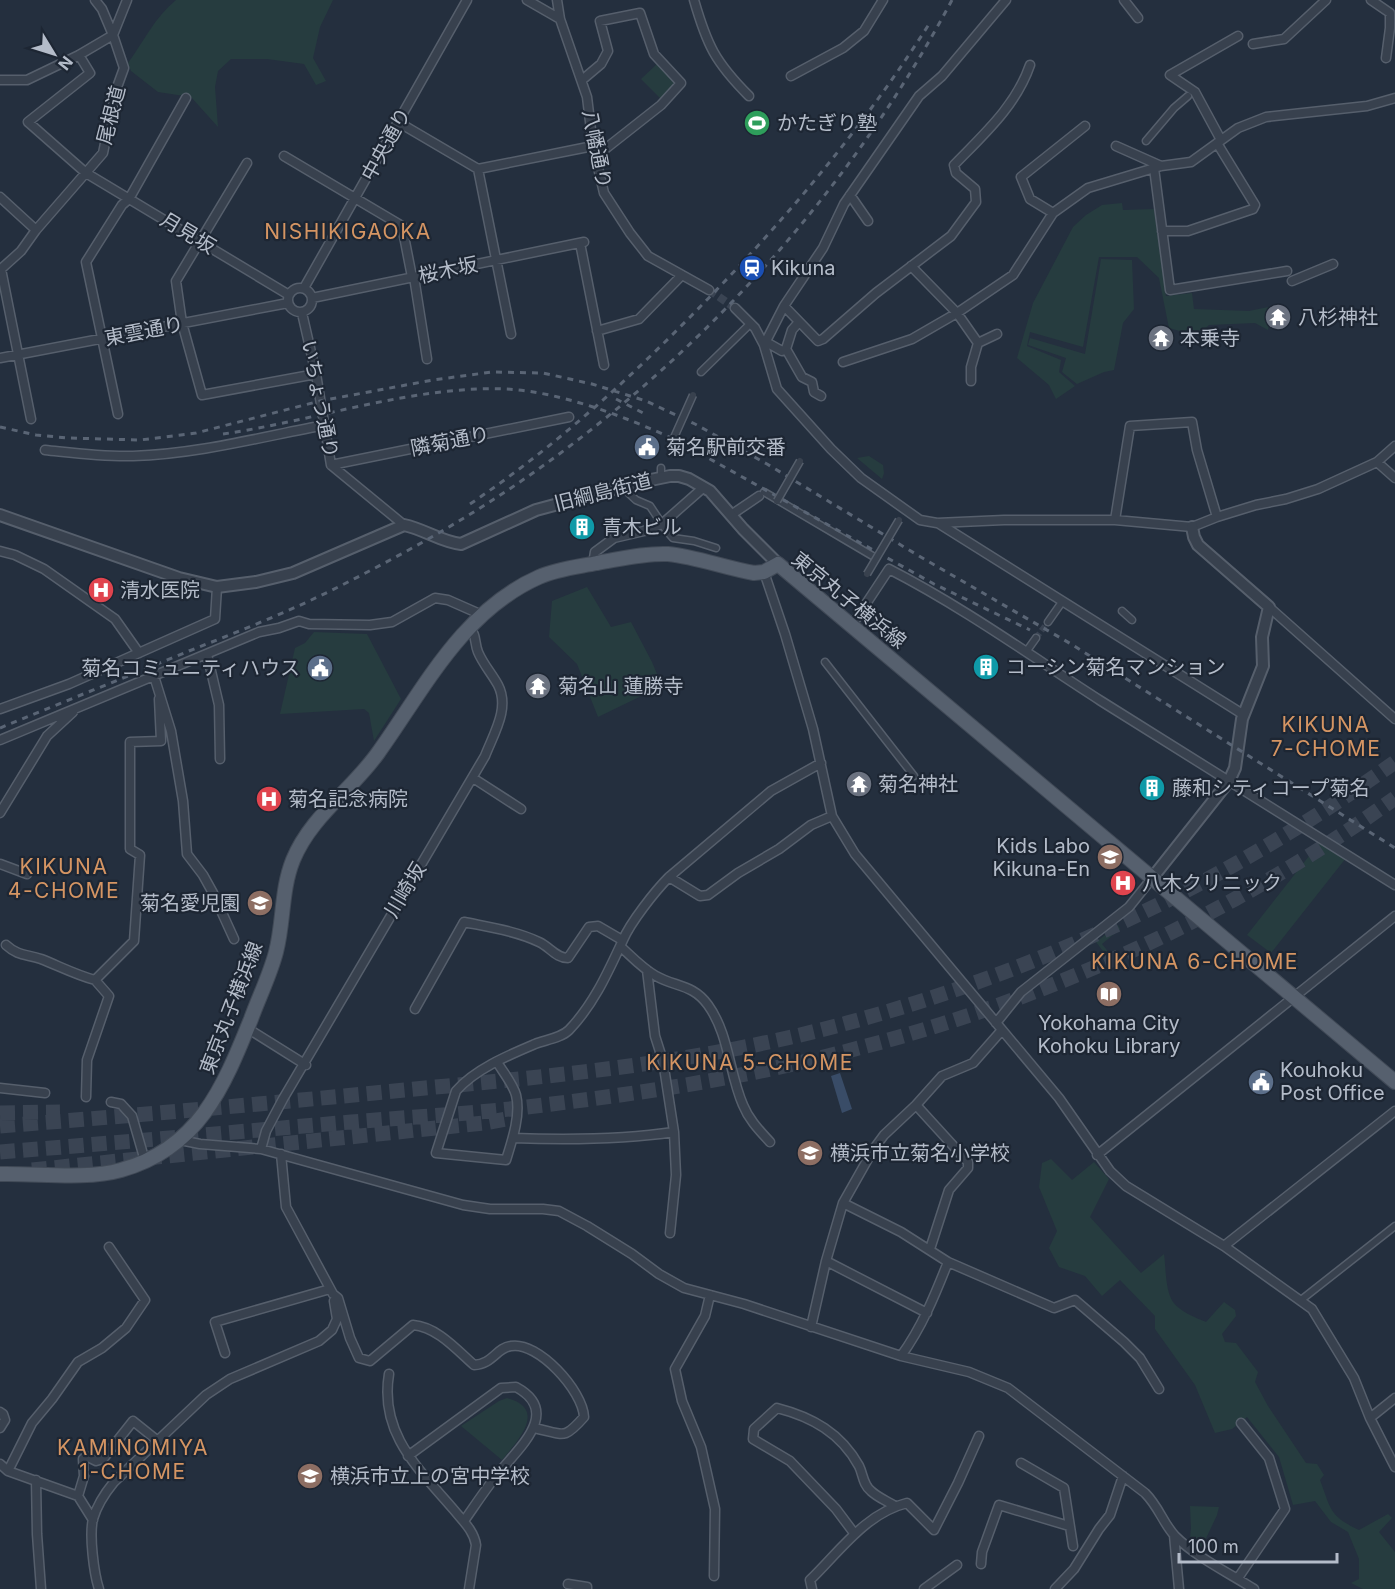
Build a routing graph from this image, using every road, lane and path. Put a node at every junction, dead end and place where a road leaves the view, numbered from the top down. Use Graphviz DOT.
graph roads {
  1 [pos="95,0"];
  2 [pos="127,0"];
  3 [pos="467,0"];
  4 [pos="527,0"];
  5 [pos="694,0"];
  6 [pos="883,0"];
  7 [pos="1006,0"];
  8 [pos="1124,0"];
  9 [pos="1326,0"];
  10 [pos="1371,0"];
  11 [pos="559,1"];
  12 [pos="1138,18"];
  13 [pos="560,19"];
  14 [pos="113,35"];
  15 [pos="1238,36"];
  16 [pos="1253,45"];
  17 [pos="79,55"];
  18 [pos="1386,58"];
  19 [pos="1030,65"];
  20 [pos="791,76"];
  21 [pos="0,80"];
  22 [pos="582,80"];
  23 [pos="749,96"];
  24 [pos="1188,96"];
  25 [pos="186,98"];
  26 [pos="1395,98"];
  27 [pos="398,122"];
  28 [pos="1085,126"];
  29 [pos="1146,141"];
  30 [pos="1219,142"];
  31 [pos="593,146"];
  32 [pos="1116,146"];
  33 [pos="284,156"];
  34 [pos="595,157"];
  35 [pos="247,163"];
  36 [pos="1158,167"];
  37 [pos="478,170"];
  38 [pos="86,173"];
  39 [pos="850,195"];
  40 [pos="0,197"];
  41 [pos="129,199"];
  42 [pos="355,199"];
  43 [pos="1053,213"];
  44 [pos="868,221"];
  45 [pos="36,230"];
  46 [pos="1162,231"];
  47 [pos="199,240"];
  48 [pos="495,260"];
  49 [pos="1333,264"];
  50 [pos="911,266"];
  51 [pos="1,269"];
  52 [pos="1287,271"];
  53 [pos="682,275"];
  54 [pos="413,277"];
  55 [pos="1292,281"];
  56 [pos="304,288"];
  57 [pos="709,290"];
  58 [pos="312,298"];
  59 [pos="289,299"];
  60 [pos="784,306"];
  61 [pos="735,308"];
  62 [pos="302,313"];
  63 [pos="957,313"];
  64 [pos="799,321"];
  65 [pos="182,323"];
  66 [pos="751,323"];
  67 [pos="597,331"];
  68 [pos="512,334"];
  69 [pos="997,334"];
  70 [pos="102,339"];
  71 [pos="978,343"];
  72 [pos="765,344"];
  73 [pos="786,349"];
  74 [pos="17,355"];
  75 [pos="0,358"];
  76 [pos="427,359"];
  77 [pos="843,362"];
  78 [pos="604,365"];
  79 [pos="701,372"];
  80 [pos="316,374"];
  81 [pos="971,381"];
  82 [pos="693,394"];
  83 [pos="821,396"];
  84 [pos="118,414"];
  85 [pos="569,417"];
  86 [pos="31,419"];
  87 [pos="325,425"];
  88 [pos="672,442"];
  89 [pos="1395,446"];
  90 [pos="45,450"];
  91 [pos="800,460"];
  92 [pos="1377,462"];
  93 [pos="331,465"];
  94 [pos="1395,478"];
  95 [pos="622,487"];
  96 [pos="704,487"];
  97 [pos="762,494"];
  98 [pos="777,501"];
  99 [pos="0,515"];
  100 [pos="731,515"];
  101 [pos="1217,517"];
  102 [pos="899,520"];
  103 [pos="1115,520"];
  104 [pos="937,523"];
  105 [pos="662,524"];
  106 [pos="404,525"];
  107 [pos="1192,527"];
  108 [pos="716,548"];
  109 [pos="0,552"];
  110 [pos="876,558"];
  111 [pos="593,564"];
  112 [pos="778,564"];
  113 [pos="764,572"];
  114 [pos="867,574"];
  115 [pos="217,587"];
  116 [pos="1062,602"];
  117 [pos="1269,606"];
  118 [pos="1122,611"];
  119 [pos="482,615"];
  120 [pos="1132,620"];
  121 [pos="1048,622"];
  122 [pos="852,625"];
  123 [pos="469,627"];
  124 [pos="1036,638"];
  125 [pos="1026,652"];
  126 [pos="139,653"];
  127 [pos="207,654"];
  128 [pos="825,662"];
  129 [pos="154,676"];
  130 [pos="159,699"];
  131 [pos="78,707"];
  132 [pos="0,709"];
  133 [pos="1244,715"];
  134 [pos="1395,719"];
  135 [pos="0,740"];
  136 [pos="220,759"];
  137 [pos="821,763"];
  138 [pos="914,776"];
  139 [pos="473,778"];
  140 [pos="1228,781"];
  141 [pos="520,809"];
  142 [pos="0,813"];
  143 [pos="832,816"];
  144 [pos="0,864"];
  145 [pos="27,874"];
  146 [pos="669,877"];
  147 [pos="1153,877"];
  148 [pos="1395,885"];
  149 [pos="1395,916"];
  150 [pos="234,939"];
  151 [pos="622,944"];
  152 [pos="6,945"];
  153 [pos="647,970"];
  154 [pos="95,980"];
  155 [pos="1294,997"];
  156 [pos="415,1009"];
  157 [pos="999,1026"];
  158 [pos="247,1028"];
  159 [pos="497,1062"];
  160 [pos="305,1065"];
  161 [pos="1395,1082"];
  162 [pos="0,1088"];
  163 [pos="45,1093"];
  164 [pos="86,1096"];
  165 [pos="111,1102"];
  166 [pos="916,1106"];
  167 [pos="1395,1111"];
  168 [pos="674,1132"];
  169 [pos="513,1138"];
  170 [pos="180,1140"];
  171 [pos="770,1142"];
  172 [pos="261,1149"];
  173 [pos="281,1154"];
  174 [pos="1097,1155"];
  175 [pos="145,1161"];
  176 [pos="0,1174"];
  177 [pos="843,1203"];
  178 [pos="1395,1226"];
  179 [pos="670,1233"];
  180 [pos="1224,1246"];
  181 [pos="109,1247"];
  182 [pos="930,1249"];
  183 [pos="826,1261"];
  184 [pos="948,1262"];
  185 [pos="332,1292"];
  186 [pos="710,1294"];
  187 [pos="1301,1300"];
  188 [pos="927,1313"];
  189 [pos="811,1327"];
  190 [pos="225,1353"];
  191 [pos="901,1356"];
  192 [pos="389,1374"];
  193 [pos="1159,1389"];
  194 [pos="1395,1398"];
  195 [pos="0,1412"];
  196 [pos="1370,1418"];
  197 [pos="1241,1423"];
  198 [pos="0,1428"];
  199 [pos="534,1428"];
  200 [pos="979,1436"];
  201 [pos="158,1441"];
  202 [pos="408,1456"];
  203 [pos="1021,1463"];
  204 [pos="0,1464"];
  205 [pos="1395,1467"];
  206 [pos="8,1471"];
  207 [pos="1123,1476"];
  208 [pos="36,1480"];
  209 [pos="78,1496"];
  210 [pos="895,1506"];
  211 [pos="93,1520"];
  212 [pos="464,1521"];
  213 [pos="1070,1526"];
  214 [pos="854,1533"];
  215 [pos="1174,1535"];
  216 [pos="1072,1546"];
  217 [pos="981,1564"];
  218 [pos="957,1565"];
  219 [pos="714,1576"];
  220 [pos="1238,1578"];
  221 [pos="568,1584"];
  222 [pos="41,1589"];
  223 [pos="99,1589"];
  224 [pos="469,1589"];
  225 [pos="587,1589"];
  226 [pos="811,1589"];
  227 [pos="924,1589"];
  228 [pos="1055,1589"];
  229 [pos="1179,1589"];
  230 [pos="1254,1589"];
  1 -- 14 [label="street, 尾根道"];
  2 -- 14 [label="street"];
  3 -- 27 [label="street, 中央通り"];
  4 -- 13 [label="street"];
  5 -- 23 [label="street"];
  6 -- 20 [label="street"];
  7 -- 39 [label="street"];
  8 -- 12 [label="street"];
  9 -- 16 [label="street"];
  10 -- 18 [label="street"];
  11 -- 13 [label="street, 八幡通り"];
  13 -- 22 [label="street, 八幡通り"];
  14 -- 17 [label="street"];
  14 -- 38 [label="street, 尾根道"];
  15 -- 30 [label="street"];
  17 -- 21 [label="street"];
  17 -- 38 [label="street, 月見坂"];
  19 -- 50 [label="street"];
  22 -- 31 [label="street, 八幡通り"];
  22 -- 34 [label="street"];
  24 -- 29 [label="street"];
  25 -- 41 [label="street"];
  26 -- 30 [label="street"];
  27 -- 37 [label="street"];
  27 -- 42 [label="street, 中央通り"];
  28 -- 43 [label="street"];
  30 -- 36 [label="street"];
  30 -- 46 [label="street"];
  31 -- 34 [label="street, 八幡通り"];
  31 -- 37 [label="street"];
  32 -- 36 [label="street"];
  33 -- 42 [label="street"];
  34 -- 53 [label="street, 八幡通り"];
  35 -- 47 [label="street"];
  36 -- 43 [label="street"];
  36 -- 46 [label="street"];
  37 -- 48 [label="street"];
  38 -- 41 [label="street, 月見坂"];
  38 -- 45 [label="street, 尾根道"];
  39 -- 44 [label="street"];
  39 -- 60 [label="street"];
  40 -- 45 [label="street"];
  41 -- 47 [label="street, 月見坂"];
  41 -- 70 [label="street"];
  42 -- 54 [label="street"];
  42 -- 56 [label="street, 中央通り"];
  43 -- 63 [label="street"];
  45 -- 51 [label="street, 尾根道"];
  46 -- 52 [label="street"];
  47 -- 59 [label="street, 月見坂"];
  47 -- 65 [label="street"];
  48 -- 54 [label="street, 桜木坂"];
  48 -- 67 [label="street, 桜木坂"];
  48 -- 68 [label="street"];
  49 -- 55 [label="street"];
  50 -- 63 [label="street"];
  50 -- 64 [label="street"];
  51 -- 74 [label="street"];
  53 -- 57 [label="street, 八幡通り"];
  53 -- 67 [label="street"];
  54 -- 58 [label="street, 桜木坂"];
  54 -- 76 [label="street"];
  56 -- 58 [label="street"];
  56 -- 59 [label="street"];
  58 -- 62 [label="street"];
  59 -- 62 [label="street"];
  59 -- 65 [label="street, 東雲通り"];
  60 -- 64 [label="street"];
  60 -- 72 [label="street"];
  61 -- 66 [label="street"];
  62 -- 80 [label="street, いちょう通り"];
  63 -- 71 [label="street"];
  63 -- 77 [label="street"];
  64 -- 73 [label="street"];
  65 -- 70 [label="street, 東雲通り"];
  65 -- 80 [label="street"];
  66 -- 72 [label="street"];
  66 -- 79 [label="street"];
  67 -- 78 [label="street"];
  69 -- 71 [label="street"];
  70 -- 74 [label="street, 東雲通り"];
  70 -- 84 [label="street"];
  71 -- 81 [label="street"];
  72 -- 73 [label="street"];
  72 -- 104 [label="street"];
  73 -- 83 [label="street"];
  74 -- 75 [label="street, 東雲通り"];
  74 -- 86 [label="street"];
  80 -- 87 [label="street, いちょう通り"];
  82 -- 88 [label="street, bridge"];
  85 -- 93 [label="street, 隣菊通り"];
  87 -- 90 [label="street"];
  87 -- 93 [label="street, いちょう通り"];
  89 -- 92 [label="street"];
  91 -- 98 [label="street, bridge"];
  92 -- 94 [label="street"];
  92 -- 101 [label="street"];
  93 -- 106 [label="street, いちょう通り"];
  95 -- 96 [label="street, 旧綱島街道"];
  95 -- 105 [label="street"];
  95 -- 106 [label="street, 旧綱島街道"];
  96 -- 100 [label="street, 旧綱島街道"];
  96 -- 105 [label="street"];
  97 -- 98 [label="street"];
  97 -- 100 [label="street"];
  98 -- 110 [label="street"];
  99 -- 115 [label="street"];
  100 -- 112 [label="street, 旧綱島街道"];
  101 -- 103 [label="street"];
  101 -- 107 [label="street"];
  102 -- 110 [label="street, bridge"];
  103 -- 104 [label="street"];
  103 -- 107 [label="street"];
  104 -- 116 [label="street"];
  105 -- 108 [label="street"];
  105 -- 111 [label="street"];
  106 -- 115 [label="street"];
  107 -- 117 [label="street"];
  109 -- 126 [label="street"];
  110 -- 114 [label="street, bridge"];
  111 -- 113 [label="main road, 東京丸子横浜線"];
  111 -- 119 [label="main road, 東京丸子横浜線"];
  112 -- 113 [label="main road, 東京丸子横浜線"];
  112 -- 122 [label="main road, 東京丸子横浜線"];
  113 -- 137 [label="street"];
  115 -- 126 [label="street"];
  116 -- 121 [label="street"];
  116 -- 133 [label="street"];
  117 -- 133 [label="street"];
  117 -- 134 [label="street"];
  118 -- 120 [label="street"];
  119 -- 123 [label="main road, 東京丸子横浜線"];
  119 -- 127 [label="street"];
  122 -- 125 [label="street"];
  122 -- 147 [label="main road, 東京丸子横浜線"];
  123 -- 139 [label="street, 川崎坂"];
  123 -- 158 [label="main road, 東京丸子横浜線"];
  124 -- 125 [label="street"];
  125 -- 140 [label="street"];
  126 -- 132 [label="street"];
  127 -- 129 [label="street"];
  127 -- 136 [label="street"];
  128 -- 138 [label="street"];
  129 -- 130 [label="street"];
  129 -- 131 [label="street"];
  130 -- 150 [label="street"];
  130 -- 154 [label="street"];
  131 -- 135 [label="street"];
  131 -- 142 [label="street"];
  133 -- 140 [label="street"];
  137 -- 143 [label="street"];
  137 -- 146 [label="street"];
  139 -- 141 [label="street"];
  139 -- 160 [label="street, 川崎坂"];
  140 -- 147 [label="street"];
  140 -- 148 [label="street"];
  143 -- 146 [label="street"];
  143 -- 157 [label="street"];
  144 -- 145 [label="street"];
  146 -- 151 [label="street"];
  147 -- 155 [label="main road, 東京丸子横浜線"];
  147 -- 157 [label="street"];
  149 -- 155 [label="street"];
  151 -- 153 [label="street"];
  151 -- 156 [label="street"];
  151 -- 159 [label="street"];
  152 -- 154 [label="street"];
  153 -- 168 [label="street"];
  153 -- 171 [label="street"];
  154 -- 164 [label="street"];
  155 -- 161 [label="main road, 東京丸子横浜線"];
  155 -- 174 [label="street"];
  157 -- 166 [label="street"];
  157 -- 174 [label="street"];
  158 -- 160 [label="street"];
  158 -- 170 [label="main road, 東京丸子横浜線"];
  159 -- 169 [label="street"];
  159 -- 169 [label="street"];
  160 -- 172 [label="street, 川崎坂"];
  162 -- 163 [label="street"];
  165 -- 175 [label="street"];
  166 -- 177 [label="street"];
  166 -- 182 [label="street"];
  167 -- 180 [label="street"];
  168 -- 169 [label="street"];
  168 -- 179 [label="street"];
  170 -- 172 [label="street"];
  170 -- 175 [label="main road, 東京丸子横浜線"];
  172 -- 173 [label="street"];
  173 -- 185 [label="street"];
  173 -- 186 [label="street"];
  174 -- 180 [label="street"];
  175 -- 176 [label="main road, 東京丸子横浜線"];
  177 -- 182 [label="street"];
  177 -- 183 [label="street"];
  178 -- 187 [label="street"];
  180 -- 187 [label="street"];
  181 -- 206 [label="street"];
  182 -- 184 [label="street"];
  183 -- 188 [label="street"];
  183 -- 189 [label="street"];
  184 -- 188 [label="street"];
  184 -- 193 [label="street"];
  185 -- 190 [label="street"];
  185 -- 199 [label="street"];
  185 -- 201 [label="street"];
  186 -- 189 [label="street"];
  186 -- 219 [label="street"];
  187 -- 196 [label="street"];
  188 -- 191 [label="street"];
  189 -- 191 [label="street"];
  191 -- 207 [label="street"];
  192 -- 202 [label="street"];
  194 -- 196 [label="street"];
  195 -- 198 [label="street"];
  196 -- 205 [label="street"];
  197 -- 220 [label="street"];
  199 -- 202 [label="street"];
  199 -- 212 [label="street"];
  200 -- 210 [label="street"];
  201 -- 209 [label="street"];
  201 -- 211 [label="street"];
  202 -- 212 [label="street"];
  203 -- 213 [label="street"];
  204 -- 206 [label="street"];
  206 -- 208 [label="street"];
  207 -- 215 [label="street"];
  207 -- 228 [label="street"];
  208 -- 209 [label="street"];
  208 -- 222 [label="street"];
  209 -- 211 [label="street"];
  210 -- 214 [label="street"];
  210 -- 214 [label="street"];
  211 -- 223 [label="street"];
  212 -- 224 [label="street"];
  213 -- 216 [label="street"];
  213 -- 217 [label="street"];
  214 -- 226 [label="street"];
  215 -- 220 [label="street"];
  215 -- 229 [label="street"];
  218 -- 227 [label="street"];
  220 -- 230 [label="street"];
  221 -- 225 [label="street"];
}
